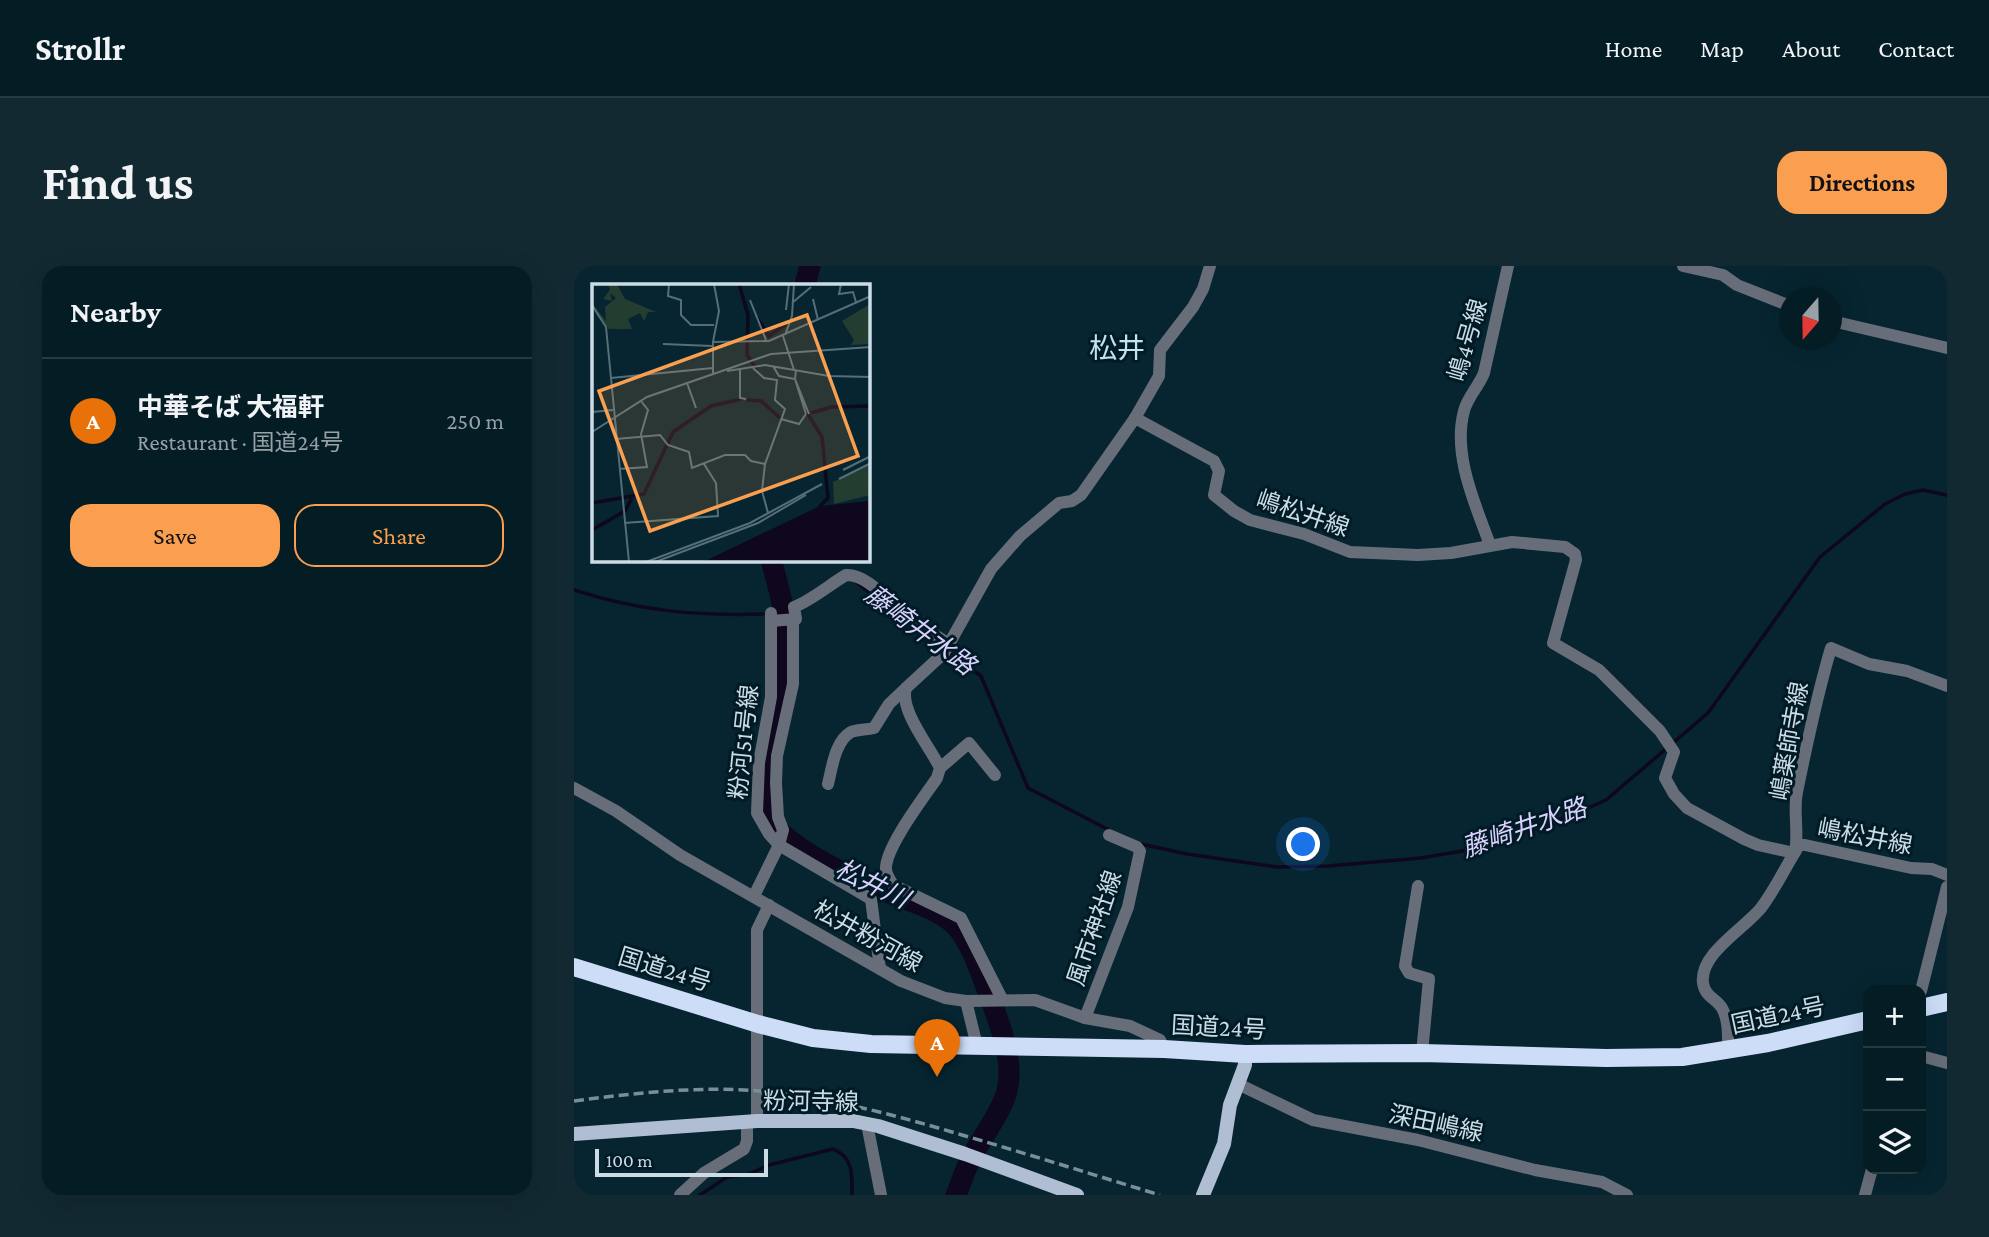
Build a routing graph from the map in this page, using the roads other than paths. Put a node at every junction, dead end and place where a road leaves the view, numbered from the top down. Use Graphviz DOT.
graph roads {
  1 [pos="1210,266"];
  2 [pos="1508,266"];
  3 [pos="1683,266"];
  4 [pos="1779,302"];
  5 [pos="1842,323"];
  6 [pos="1947,348"];
  7 [pos="1135,418"];
  8 [pos="1490,545"];
  9 [pos="794,619"];
  10 [pos="947,648"];
  11 [pos="1947,686"];
  12 [pos="906,688"];
  13 [pos="940,768"];
  14 [pos="995,775"];
  15 [pos="828,784"];
  16 [pos="574,788"];
  17 [pos="1109,835"];
  18 [pos="781,839"];
  19 [pos="1795,852"];
  20 [pos="1947,875"];
  21 [pos="1418,886"];
  22 [pos="1947,887"];
  23 [pos="754,896"];
  24 [pos="769,905"];
  25 [pos="574,967"];
  26 [pos="880,968"];
  27 [pos="1922,985"];
  28 [pos="1000,999"];
  29 [pos="968,1001"];
  30 [pos="1947,1002"];
  31 [pos="1926,1007"];
  32 [pos="1085,1018"];
  33 [pos="1863,1021"];
  34 [pos="758,1024"];
  35 [pos="981,1046"];
  36 [pos="1164,1048"];
  37 [pos="1728,1051"];
  38 [pos="1422,1053"];
  39 [pos="1245,1054"];
  40 [pos="1926,1057"];
  41 [pos="1947,1063"];
  42 [pos="1238,1084"];
  43 [pos="752,1122"];
  44 [pos="867,1124"];
  45 [pos="574,1134"];
  46 [pos="1871,1174"];
  47 [pos="680,1195"];
  48 [pos="881,1195"];
  49 [pos="1077,1195"];
  50 [pos="1203,1195"];
  51 [pos="1628,1195"];
  52 [pos="1865,1195"];
  1 -- 7 [label="street"];
  2 -- 8 [label="street, 嶋4号線"];
  3 -- 4 [label="street"];
  5 -- 6 [label="street"];
  7 -- 8 [label="street, 嶋松井線"];
  7 -- 10 [label="street"];
  8 -- 19 [label="street, 嶋松井線"];
  9 -- 10 [label="street"];
  9 -- 18 [label="street"];
  9 -- 18 [label="street, 粉河51号線"];
  10 -- 12 [label="street"];
  11 -- 19 [label="street, 嶋薬師寺線"];
  12 -- 13 [label="street"];
  12 -- 15 [label="street"];
  13 -- 14 [label="street"];
  13 -- 28 [label="street"];
  16 -- 23 [label="street, 松井粉河線"];
  17 -- 32 [label="street, 風市神社線"];
  18 -- 23 [label="street"];
  18 -- 26 [label="street"];
  19 -- 20 [label="street, 嶋松井線"];
  19 -- 37 [label="street, 嶋薬師寺線"];
  21 -- 38 [label="street"];
  22 -- 27 [label="street"];
  23 -- 24 [label="street, 松井粉河線"];
  24 -- 26 [label="street, 松井粉河線"];
  24 -- 34 [label="street"];
  25 -- 34 [label="highway, 国道24号"];
  26 -- 29 [label="street, 松井粉河線"];
  28 -- 29 [label="street, 松井粉河線"];
  28 -- 32 [label="street, 松井粉河線"];
  29 -- 35 [label="street"];
  30 -- 31 [label="highway"];
  32 -- 36 [label="street, 松井粉河線"];
  33 -- 37 [label="highway, 国道24号"];
  34 -- 35 [label="highway, 国道24号"];
  34 -- 43 [label="street"];
  35 -- 36 [label="highway, 国道24号"];
  36 -- 39 [label="highway, 国道24号"];
  37 -- 38 [label="highway, 国道24号"];
  38 -- 39 [label="highway, 国道24号"];
  39 -- 42 [label="main road"];
  40 -- 41 [label="street"];
  42 -- 50 [label="main road"];
  42 -- 51 [label="street, 深田嶋線"];
  43 -- 44 [label="main road, 粉河寺線"];
  43 -- 45 [label="main road, 粉河寺線"];
  43 -- 47 [label="street"];
  44 -- 48 [label="street"];
  44 -- 49 [label="main road, 粉河寺線"];
  46 -- 52 [label="street"];
}
